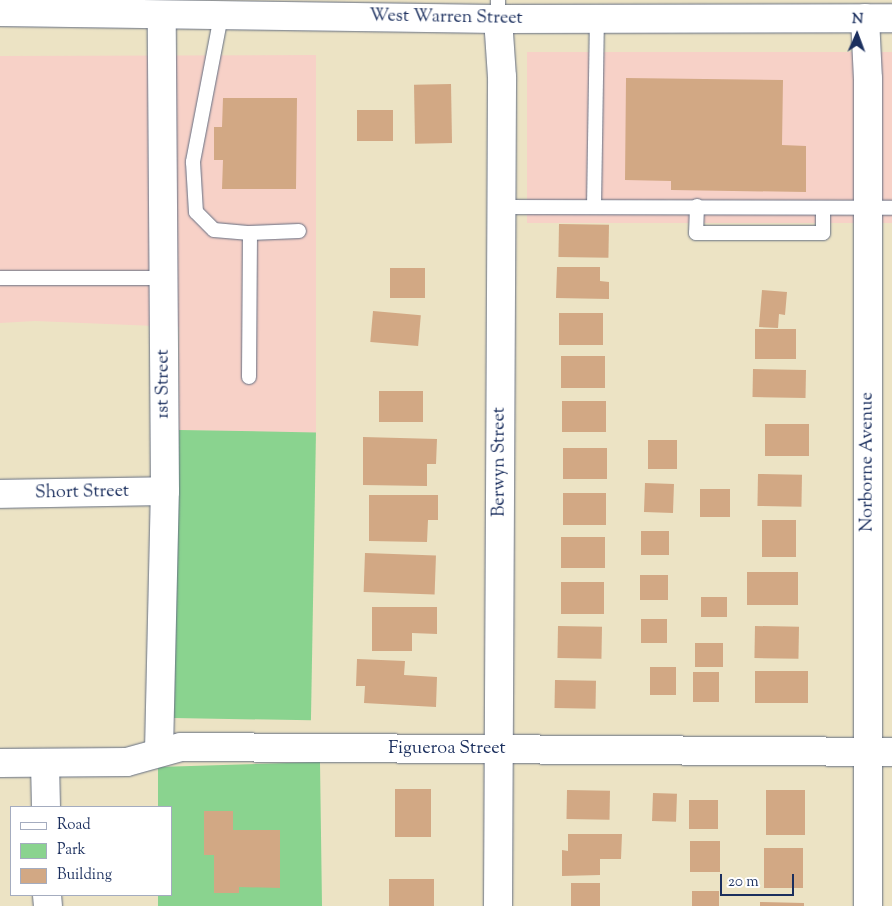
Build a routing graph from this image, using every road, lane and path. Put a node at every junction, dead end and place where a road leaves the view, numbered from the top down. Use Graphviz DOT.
graph roads {
  1 [pos="498,10"];
  2 [pos="0,12"];
  3 [pos="162,16"];
  4 [pos="221,16"];
  5 [pos="864,18"];
  6 [pos="892,18"];
  7 [pos="597,19"];
  8 [pos="501,206"];
  9 [pos="594,206"];
  10 [pos="697,206"];
  11 [pos="823,208"];
  12 [pos="879,208"];
  13 [pos="299,231"];
  14 [pos="250,233"];
  15 [pos="0,278"];
  16 [pos="164,278"];
  17 [pos="250,377"];
  18 [pos="165,492"];
  19 [pos="0,494"];
  20 [pos="499,750"];
  21 [pos="159,751"];
  22 [pos="880,752"];
  23 [pos="2,763"];
  24 [pos="45,763"];
  25 [pos="46,806"];
  26 [pos="498,906"];
  27 [pos="868,906"];
  1 -- 4 [label="street, West Warren Street"];
  1 -- 7 [label="street, West Warren Street"];
  1 -- 8 [label="street, Berwyn Street"];
  2 -- 3 [label="street, West Warren Street"];
  3 -- 4 [label="street, West Warren Street"];
  3 -- 16 [label="street, 1st Street"];
  4 -- 14 [label="lane"];
  5 -- 6 [label="street, West Warren Street"];
  5 -- 7 [label="street, West Warren Street"];
  5 -- 12 [label="street, Norborne Avenue"];
  7 -- 9 [label="lane"];
  8 -- 9 [label="lane"];
  8 -- 20 [label="street, Berwyn Street"];
  9 -- 10 [label="lane"];
  10 -- 11 [label="lane"];
  10 -- 11 [label="lane"];
  11 -- 12 [label="lane"];
  12 -- 22 [label="street, Norborne Avenue"];
  13 -- 14 [label="lane"];
  14 -- 17 [label="lane"];
  15 -- 16 [label="lane"];
  16 -- 18 [label="street, 1st Street"];
  18 -- 19 [label="street, Short Street"];
  18 -- 21 [label="street, 1st Street"];
  20 -- 21 [label="street, Figueroa Street"];
  20 -- 22 [label="street, Figueroa Street"];
  20 -- 26 [label="street, Berwyn Street"];
  21 -- 24 [label="street, Figueroa Street"];
  22 -- 27 [label="street, Norborne Avenue"];
  23 -- 24 [label="street, Figueroa Street"];
  24 -- 25 [label="street"];
}
